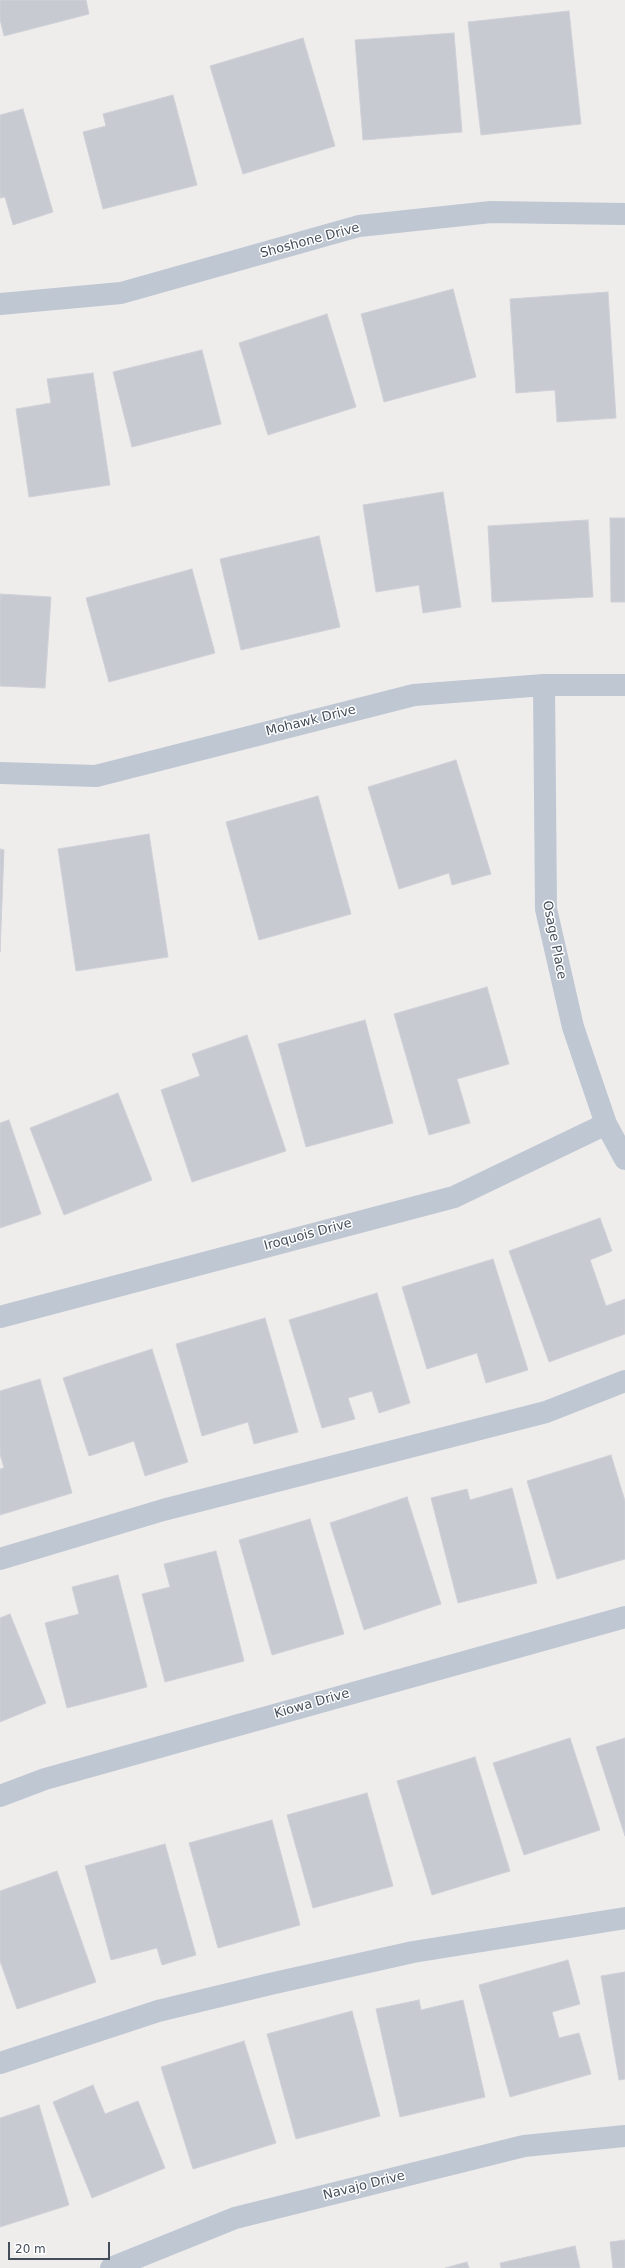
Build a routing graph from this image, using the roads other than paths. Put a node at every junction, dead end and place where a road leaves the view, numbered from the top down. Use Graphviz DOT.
graph roads {
  1 [pos="625,214"];
  2 [pos="0,304"];
  3 [pos="544,685"];
  4 [pos="625,685"];
  5 [pos="0,773"];
  6 [pos="606,1124"];
  7 [pos="625,1159"];
  8 [pos="0,1317"];
  9 [pos="625,1381"];
  10 [pos="0,1559"];
  11 [pos="625,1617"];
  12 [pos="0,1796"];
  13 [pos="625,1918"];
  14 [pos="0,2063"];
  15 [pos="625,2136"];
  16 [pos="111,2268"];
  1 -- 2 [label="street, Shoshone Drive"];
  3 -- 4 [label="street, Mohawk Drive"];
  3 -- 5 [label="street, Mohawk Drive"];
  3 -- 6 [label="street, Osage Place"];
  6 -- 7 [label="street, Osage Place"];
  6 -- 8 [label="street, Iroquois Drive"];
  9 -- 10 [label="street"];
  11 -- 12 [label="street, Kiowa Drive"];
  13 -- 14 [label="street"];
  15 -- 16 [label="street, Navajo Drive"];
}
